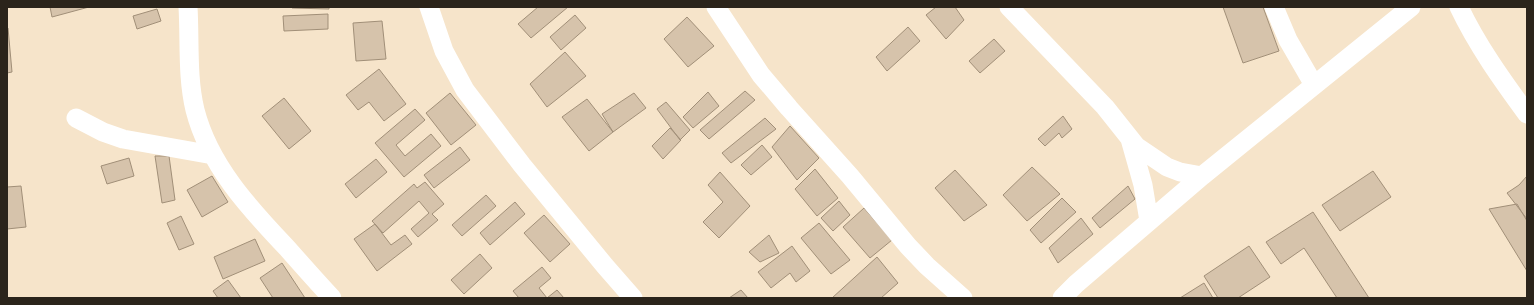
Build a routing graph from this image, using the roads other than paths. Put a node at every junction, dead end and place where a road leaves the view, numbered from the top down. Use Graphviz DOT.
graph roads {
  1 [pos="188,7"];
  2 [pos="429,7"];
  3 [pos="716,7"];
  4 [pos="1008,7"];
  5 [pos="1274,7"];
  6 [pos="1411,7"];
  7 [pos="1459,7"];
  8 [pos="1314,85"];
  9 [pos="1527,114"];
  10 [pos="76,118"];
  11 [pos="1130,139"];
  12 [pos="213,155"];
  13 [pos="1202,176"];
  14 [pos="1149,221"];
  15 [pos="332,298"];
  16 [pos="633,298"];
  17 [pos="963,298"];
  18 [pos="1062,298"];
  1 -- 12 [label="street"];
  2 -- 16 [label="street"];
  3 -- 17 [label="street"];
  4 -- 11 [label="street"];
  5 -- 8 [label="street"];
  6 -- 8 [label="street"];
  7 -- 9 [label="street"];
  8 -- 13 [label="street"];
  10 -- 12 [label="street"];
  11 -- 13 [label="street"];
  11 -- 14 [label="street"];
  12 -- 15 [label="street"];
  13 -- 14 [label="street"];
  14 -- 18 [label="street"];
}
